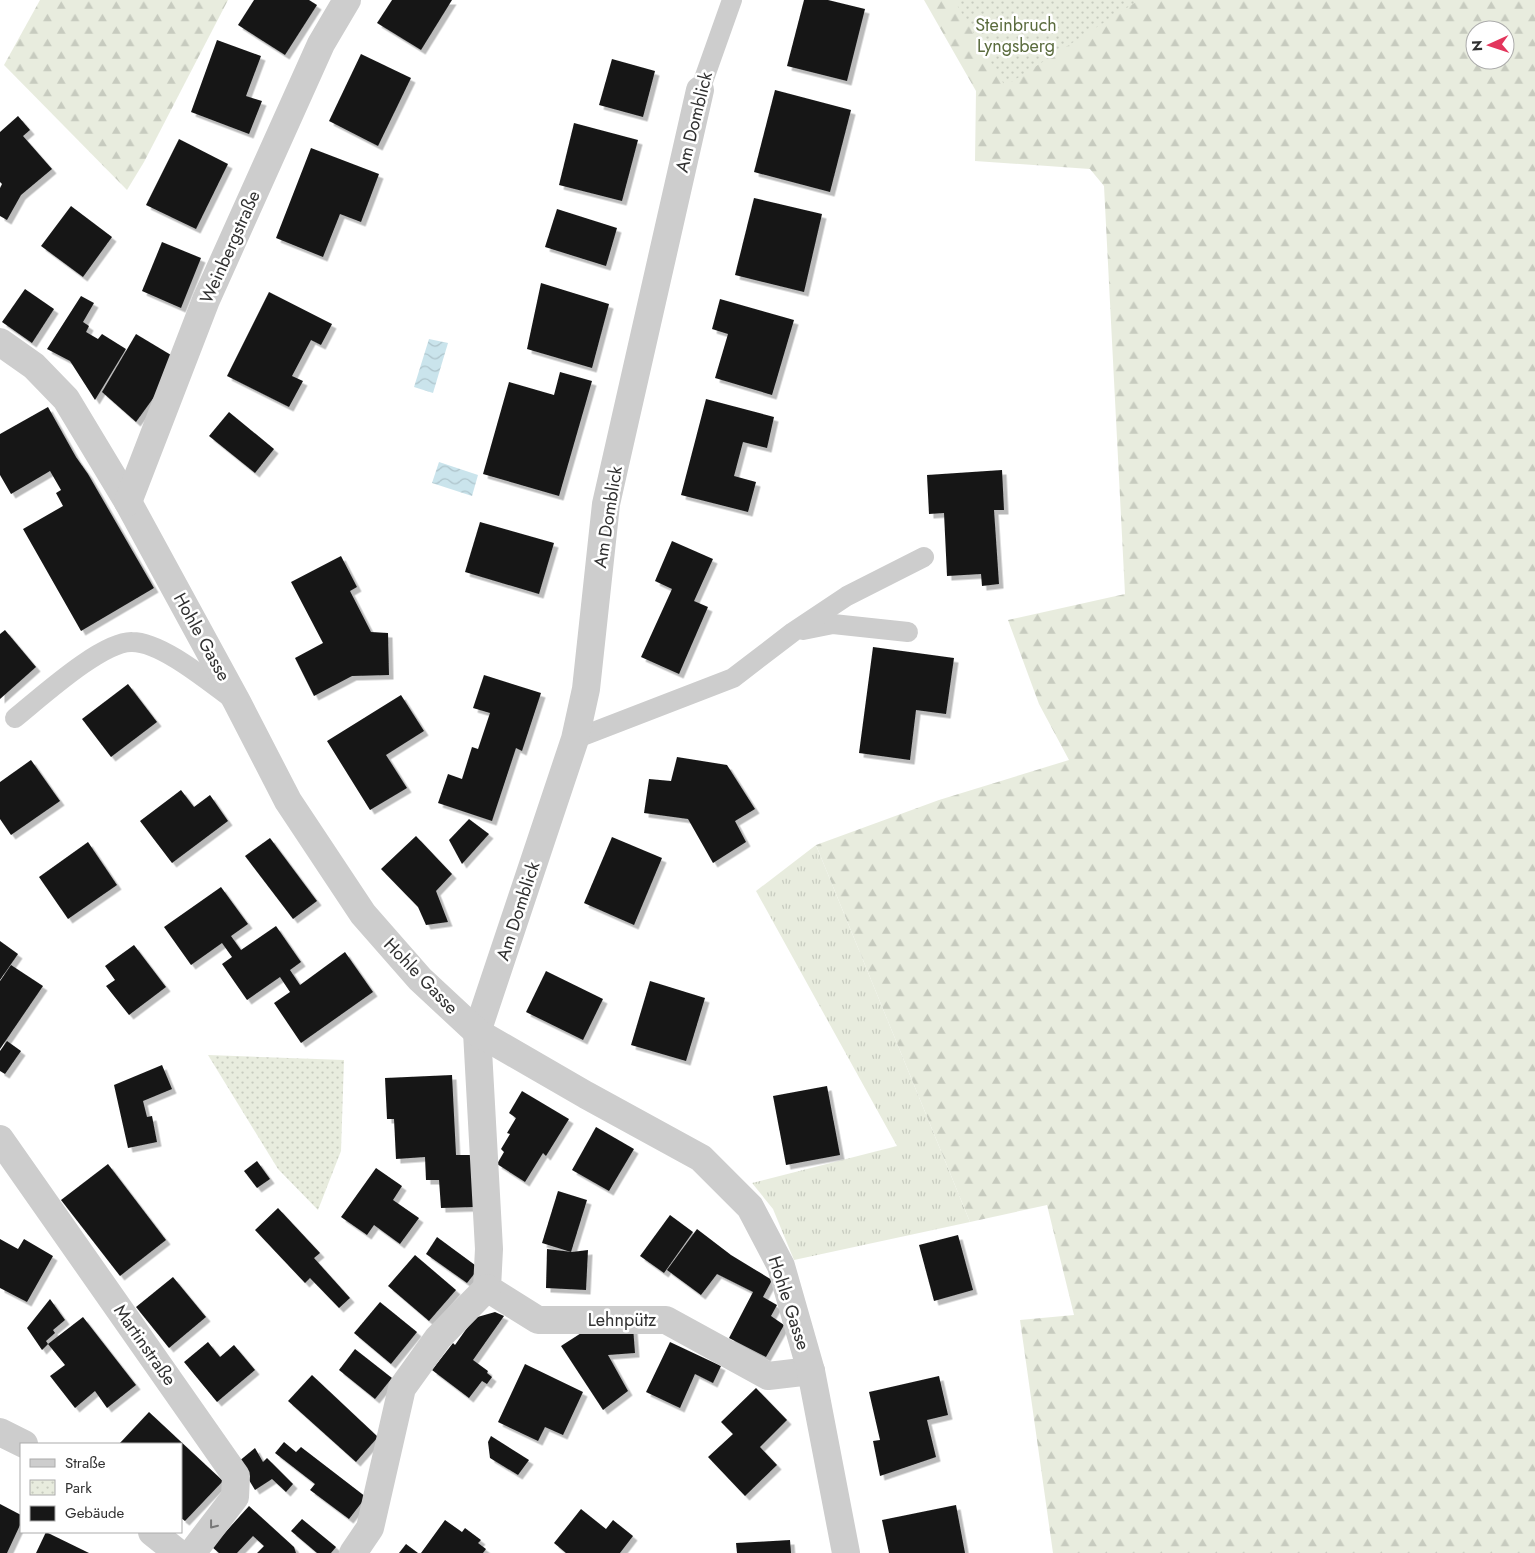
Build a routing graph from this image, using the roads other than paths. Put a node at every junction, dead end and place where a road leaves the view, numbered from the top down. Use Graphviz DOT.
graph roads {
  1 [pos="347,0"];
  2 [pos="732,0"];
  3 [pos="700,90"];
  4 [pos="0,342"];
  5 [pos="128,502"];
  6 [pos="924,557"];
  7 [pos="793,632"];
  8 [pos="908,632"];
  9 [pos="237,702"];
  10 [pos="15,718"];
  11 [pos="575,739"];
  12 [pos="477,1032"];
  13 [pos="0,1139"];
  14 [pos="487,1288"];
  15 [pos="811,1371"];
  16 [pos="0,1432"];
  17 [pos="22,1443"];
  18 [pos="153,1533"];
  19 [pos="178,1553"];
  20 [pos="192,1553"];
  21 [pos="353,1553"];
  22 [pos="846,1553"];
  1 -- 5 [label="street, Weinbergstraße"];
  2 -- 3 [label="lane, Am Domblick"];
  3 -- 11 [label="street, Am Domblick"];
  4 -- 5 [label="street, Hohle Gasse"];
  5 -- 9 [label="street, Hohle Gasse"];
  6 -- 7 [label="lane"];
  7 -- 8 [label="lane"];
  7 -- 11 [label="lane"];
  9 -- 10 [label="lane"];
  9 -- 12 [label="street, Hohle Gasse"];
  11 -- 12 [label="street, Am Domblick"];
  12 -- 14 [label="street"];
  12 -- 15 [label="street, Hohle Gasse"];
  13 -- 20 [label="street, Martinstraße, one-way"];
  14 -- 15 [label="street, Lehnpütz"];
  14 -- 21 [label="street"];
  15 -- 22 [label="street, Hohle Gasse"];
  16 -- 17 [label="street"];
  18 -- 19 [label="street"];
}
